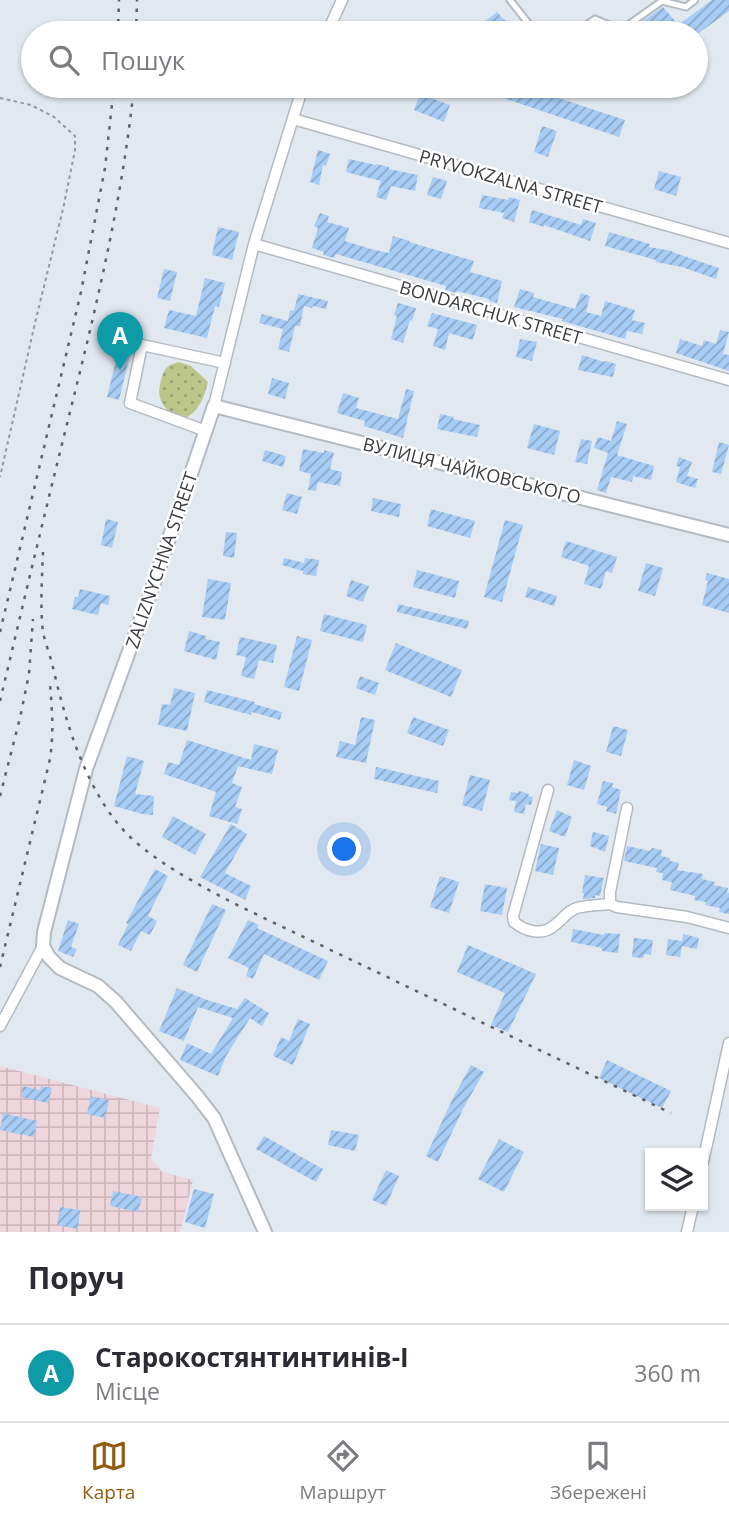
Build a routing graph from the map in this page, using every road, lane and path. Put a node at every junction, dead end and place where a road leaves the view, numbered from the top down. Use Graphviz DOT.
graph roads {
  1 [pos="342,0"];
  2 [pos="510,0"];
  3 [pos="695,0"];
  4 [pos="332,21"];
  5 [pos="527,21"];
  6 [pos="634,21"];
  7 [pos="0,97"];
  8 [pos="299,98"];
  9 [pos="293,119"];
  10 [pos="729,243"];
  11 [pos="254,244"];
  12 [pos="225,363"];
  13 [pos="729,380"];
  14 [pos="214,405"];
  15 [pos="206,431"];
  16 [pos="0,477"];
  17 [pos="729,535"];
  18 [pos="548,790"];
  19 [pos="627,808"];
  20 [pos="610,904"];
  21 [pos="729,928"];
  22 [pos="43,946"];
  23 [pos="0,1026"];
  24 [pos="729,1043"];
  25 [pos="706,1148"];
  26 [pos="692,1211"];
  27 [pos="265,1232"];
  28 [pos="687,1232"];
  1 -- 4 [label="street"];
  2 -- 5 [label="lane"];
  3 -- 6 [label="lane"];
  7 -- 16 [label="path"];
  8 -- 9 [label="street, ZALIZNYCHNA STREET"];
  9 -- 10 [label="street, PRYVOKZALNA STREET"];
  9 -- 11 [label="street, ZALIZNYCHNA STREET"];
  11 -- 12 [label="street, ZALIZNYCHNA STREET"];
  11 -- 13 [label="street, BONDARCHUK STREET"];
  12 -- 14 [label="street, ZALIZNYCHNA STREET"];
  12 -- 15 [label="street"];
  14 -- 15 [label="street, ZALIZNYCHNA STREET"];
  14 -- 17 [label="street, ВУЛИЦЯ ЧАЙКОВСЬКОГО"];
  15 -- 22 [label="street, ZALIZNYCHNA STREET"];
  18 -- 20 [label="street"];
  19 -- 20 [label="street"];
  20 -- 21 [label="street"];
  22 -- 23 [label="street, ZALIZNYCHNA STREET"];
  22 -- 27 [label="street"];
  24 -- 25 [label="street"];
  26 -- 28 [label="street"];
}
